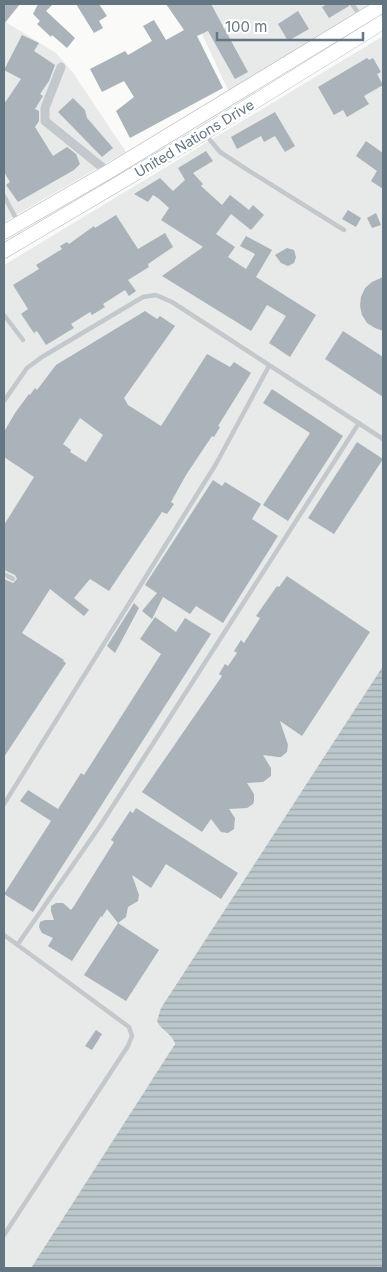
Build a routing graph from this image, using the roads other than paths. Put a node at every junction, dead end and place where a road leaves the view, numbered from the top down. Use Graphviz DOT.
graph roads {
  1 [pos="352,4"];
  2 [pos="383,4"];
  3 [pos="361,18"];
  4 [pos="383,22"];
  5 [pos="60,67"];
  6 [pos="204,133"];
  7 [pos="108,172"];
  8 [pos="4,196"];
  9 [pos="19,223"];
  10 [pos="344,230"];
  11 [pos="4,232"];
  12 [pos="4,251"];
  13 [pos="4,315"];
  14 [pos="23,340"];
  15 [pos="269,366"];
  16 [pos="4,401"];
  17 [pos="359,423"];
  18 [pos="383,439"];
  19 [pos="4,574"];
  20 [pos="12,579"];
  21 [pos="4,804"];
  22 [pos="4,935"];
  23 [pos="18,944"];
  24 [pos="4,1236"];
  1 -- 3 [label="lane"];
  2 -- 3 [label="highway, United Nations Drive"];
  3 -- 7 [label="highway, United Nations Drive"];
  4 -- 6 [label="highway, United Nations Drive"];
  5 -- 7 [label="street"];
  6 -- 10 [label="lane"];
  6 -- 12 [label="highway, United Nations Drive"];
  7 -- 9 [label="highway, United Nations Drive"];
  8 -- 9 [label="lane"];
  9 -- 11 [label="highway, United Nations Drive"];
  13 -- 14 [label="lane"];
  15 -- 16 [label="lane"];
  15 -- 17 [label="lane"];
  15 -- 21 [label="lane"];
  17 -- 18 [label="lane"];
  17 -- 23 [label="lane"];
  19 -- 20 [label="lane"];
  22 -- 23 [label="lane"];
  23 -- 24 [label="lane"];
}
